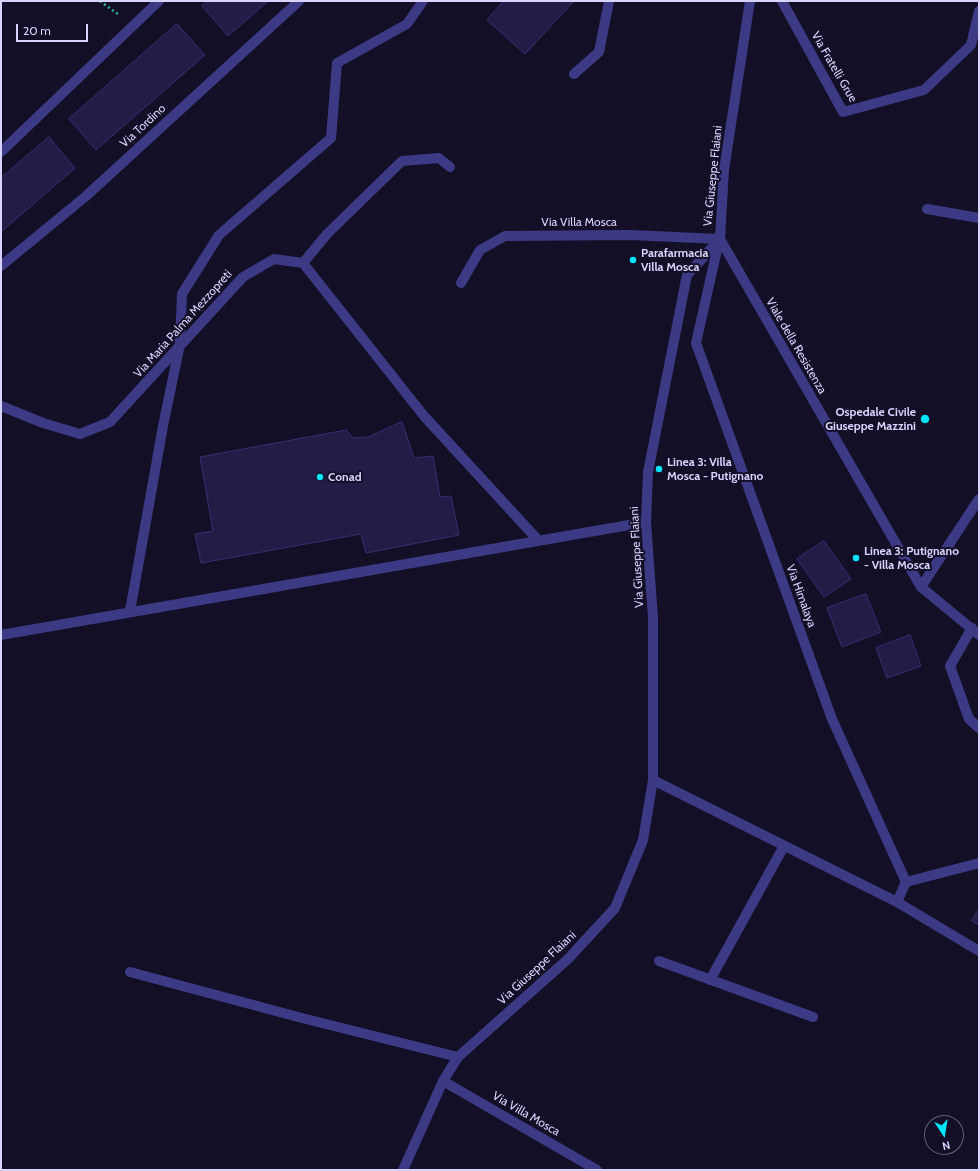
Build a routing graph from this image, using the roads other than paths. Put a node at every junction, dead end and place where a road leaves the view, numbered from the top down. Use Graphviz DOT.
graph roads {
  1 [pos="159,1"];
  2 [pos="299,1"];
  3 [pos="423,1"];
  4 [pos="609,1"];
  5 [pos="750,1"];
  6 [pos="782,1"];
  7 [pos="979,11"];
  8 [pos="574,74"];
  9 [pos="1,152"];
  10 [pos="450,167"];
  11 [pos="927,209"];
  12 [pos="979,218"];
  13 [pos="720,239"];
  14 [pos="303,262"];
  15 [pos="1,266"];
  16 [pos="461,283"];
  17 [pos="180,344"];
  18 [pos="1,406"];
  19 [pos="979,499"];
  20 [pos="646,522"];
  21 [pos="538,540"];
  22 [pos="922,587"];
  23 [pos="130,611"];
  24 [pos="975,632"];
  25 [pos="1,635"];
  26 [pos="979,728"];
  27 [pos="653,780"];
  28 [pos="784,846"];
  29 [pos="979,863"];
  30 [pos="906,882"];
  31 [pos="897,902"];
  32 [pos="979,951"];
  33 [pos="659,961"];
  34 [pos="130,972"];
  35 [pos="710,980"];
  36 [pos="813,1017"];
  37 [pos="458,1057"];
  38 [pos="443,1081"];
  39 [pos="403,1170"];
  40 [pos="597,1170"];
  1 -- 9 [label="street"];
  2 -- 15 [label="street, Via Tordino"];
  3 -- 17 [label="street"];
  4 -- 8 [label="street"];
  5 -- 13 [label="street, Via Giuseppe Flaiani"];
  6 -- 7 [label="street, Via Fratelli Grue"];
  10 -- 14 [label="street"];
  11 -- 12 [label="street"];
  13 -- 16 [label="street, Via Villa Mosca"];
  13 -- 20 [label="street, Via Giuseppe Flaiani"];
  13 -- 22 [label="street, Viale della Resistenza"];
  13 -- 30 [label="street, Via Himalaya"];
  14 -- 17 [label="street, Via Maria Palma Mezzopreti"];
  14 -- 21 [label="street"];
  17 -- 18 [label="street, Via Maria Palma Mezzopreti"];
  17 -- 23 [label="street"];
  19 -- 22 [label="street"];
  20 -- 21 [label="street"];
  20 -- 27 [label="street, Via Giuseppe Flaiani"];
  21 -- 23 [label="street"];
  22 -- 24 [label="street, Viale della Resistenza"];
  23 -- 25 [label="street"];
  24 -- 26 [label="street"];
  27 -- 28 [label="street"];
  27 -- 37 [label="street, Via Giuseppe Flaiani"];
  28 -- 31 [label="street"];
  28 -- 35 [label="street"];
  29 -- 30 [label="street"];
  30 -- 31 [label="street"];
  31 -- 32 [label="street"];
  33 -- 35 [label="street"];
  34 -- 37 [label="street"];
  35 -- 36 [label="street"];
  37 -- 38 [label="street"];
  38 -- 39 [label="street"];
  38 -- 40 [label="street, Via Villa Mosca"];
}
